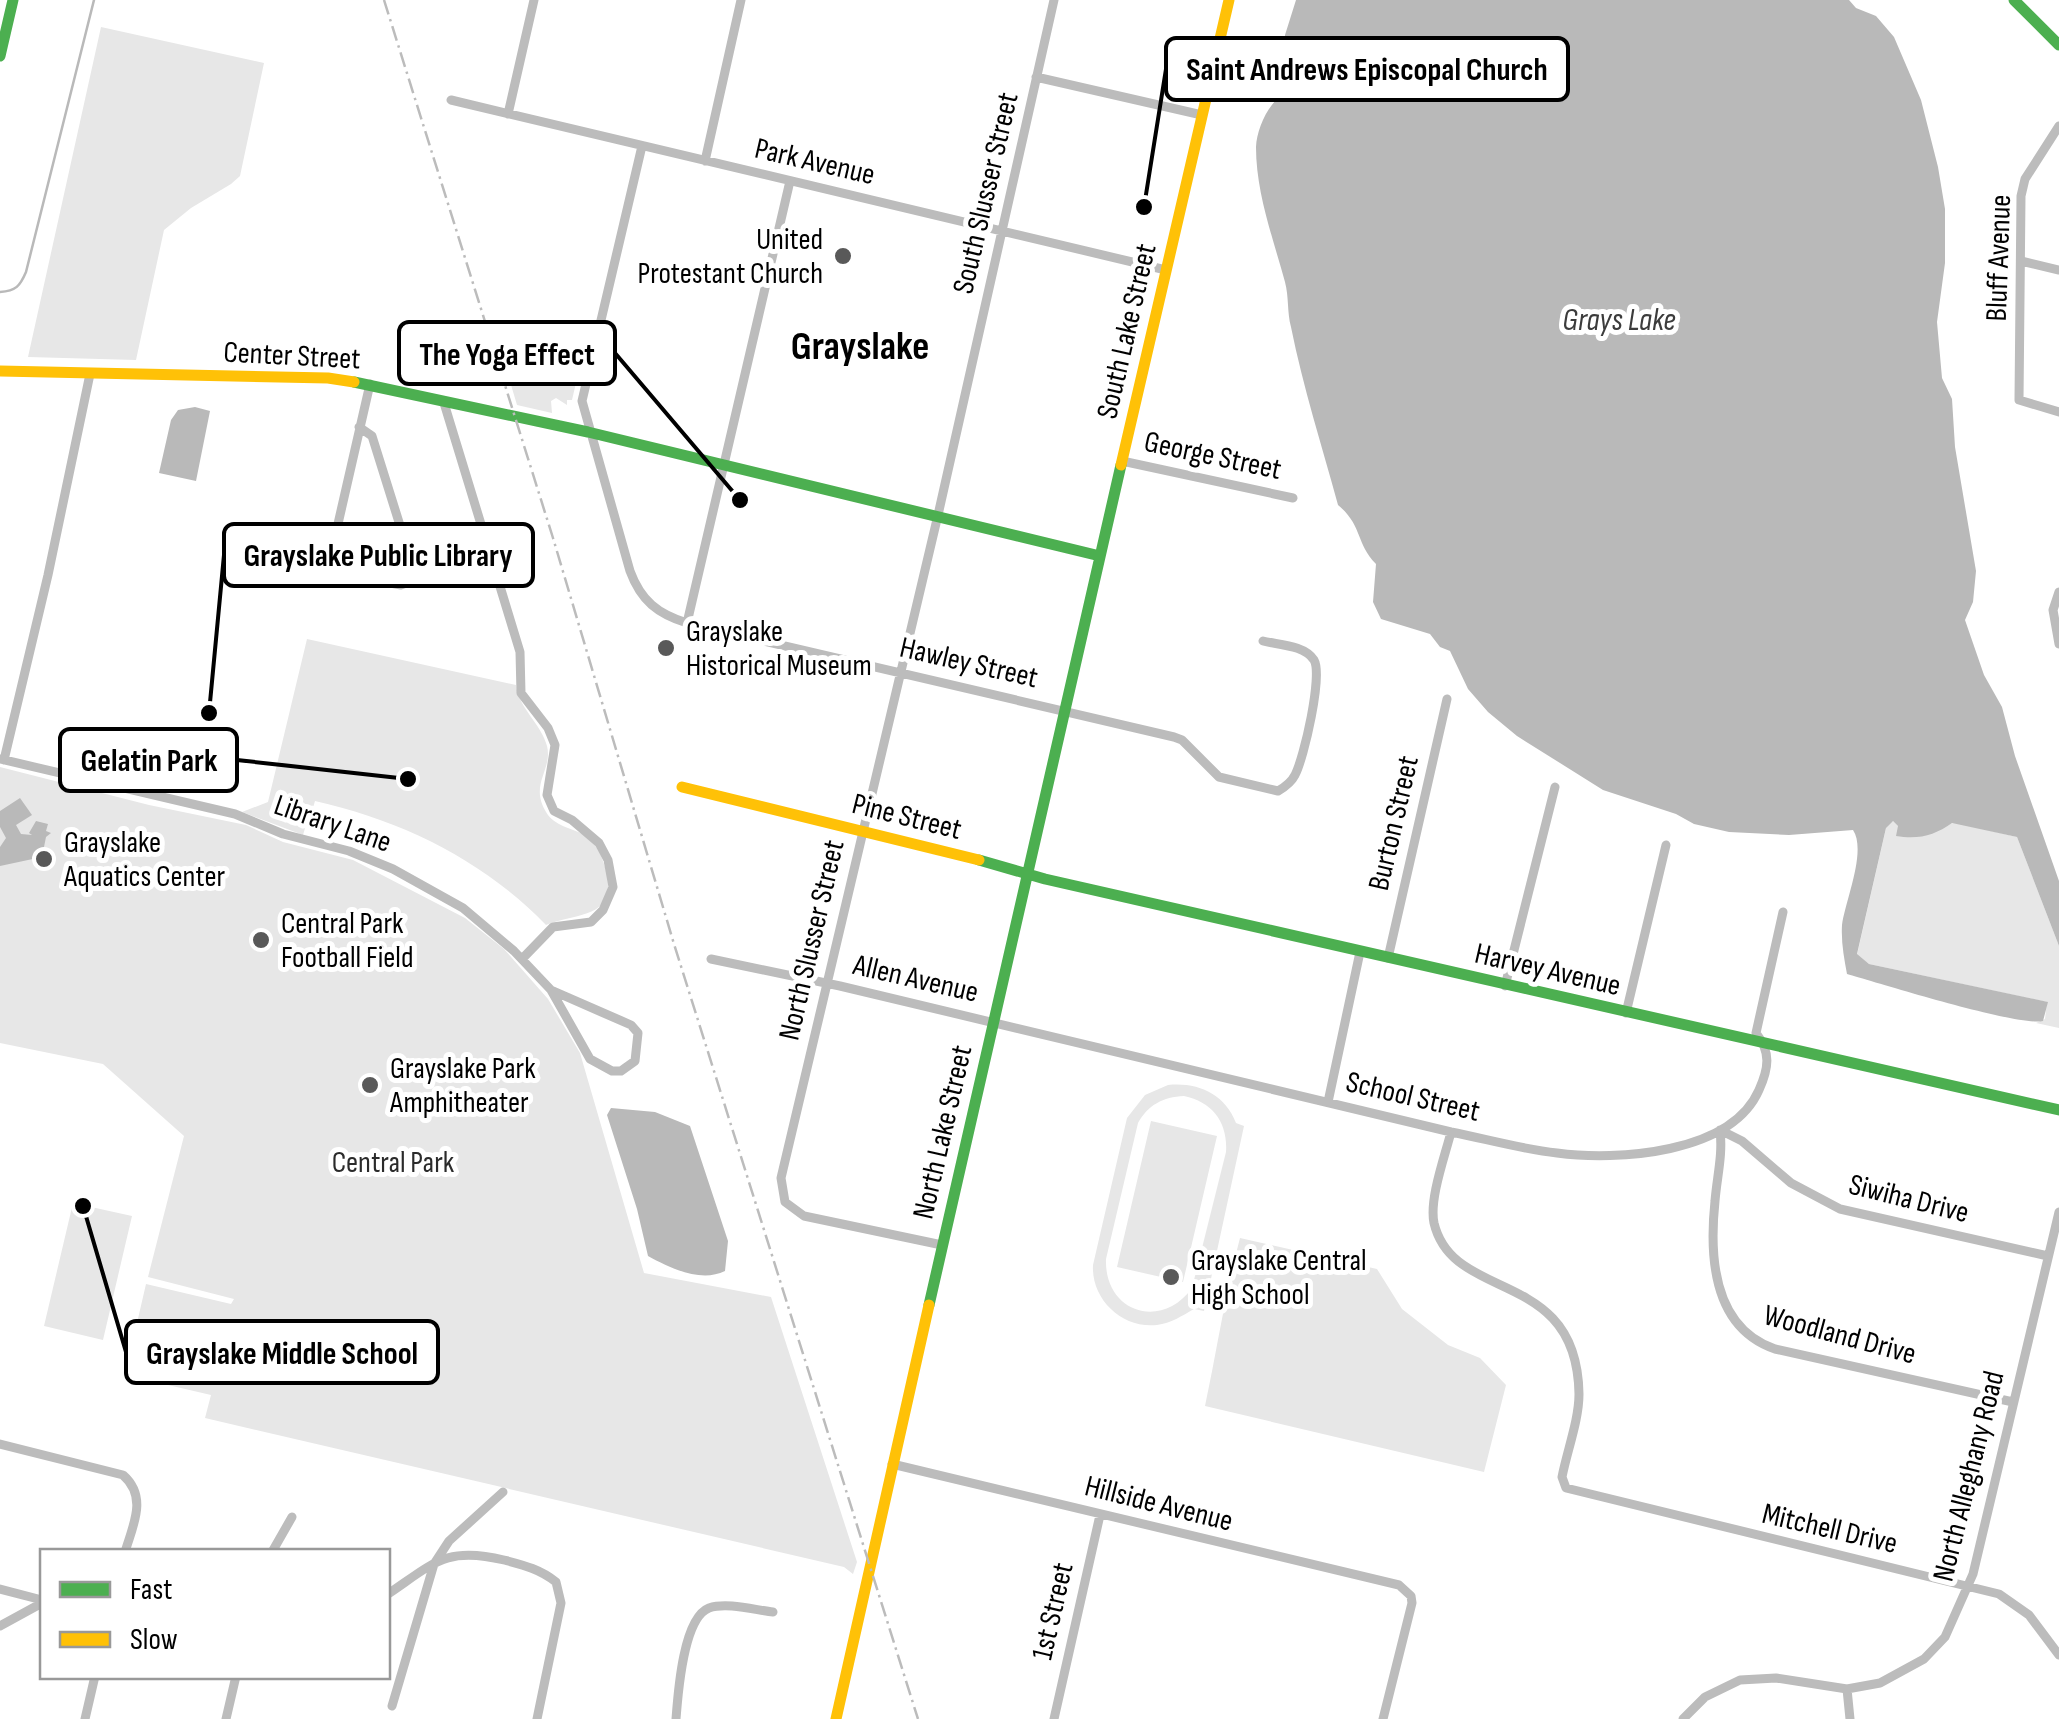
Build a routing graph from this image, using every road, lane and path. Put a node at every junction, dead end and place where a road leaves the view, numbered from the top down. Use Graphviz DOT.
graph roads {
  1 [pos="13,0"];
  2 [pos="534,0"];
  3 [pos="741,0"];
  4 [pos="1054,0"];
  5 [pos="1228,0"];
  6 [pos="2014,0"];
  7 [pos="2059,44"];
  8 [pos="0,56"];
  9 [pos="1036,77"];
  10 [pos="451,100"];
  11 [pos="508,114"];
  12 [pos="1202,115"];
  13 [pos="2059,126"];
  14 [pos="642,146"];
  15 [pos="705,160"];
  16 [pos="790,181"];
  17 [pos="1002,231"];
  18 [pos="2021,261"];
  19 [pos="1166,270"];
  20 [pos="2059,270"];
  21 [pos="0,371"];
  22 [pos="90,374"];
  23 [pos="370,384"];
  24 [pos="444,403"];
  25 [pos="2059,412"];
  26 [pos="359,427"];
  27 [pos="588,432"];
  28 [pos="1122,461"];
  29 [pos="724,466"];
  30 [pos="1293,498"];
  31 [pos="938,514"];
  32 [pos="1100,556"];
  33 [pos="2059,592"];
  34 [pos="687,623"];
  35 [pos="1263,642"];
  36 [pos="2059,644"];
  37 [pos="898,672"];
  38 [pos="1447,700"];
  39 [pos="1064,710"];
  40 [pos="2,759"];
  41 [pos="682,787"];
  42 [pos="1555,787"];
  43 [pos="862,830"];
  44 [pos="1666,846"];
  45 [pos="1027,872"];
  46 [pos="1783,912"];
  47 [pos="1360,952"];
  48 [pos="1388,958"];
  49 [pos="522,959"];
  50 [pos="711,960"];
  51 [pos="826,984"];
  52 [pos="1505,986"];
  53 [pos="551,990"];
  54 [pos="1626,1013"];
  55 [pos="992,1022"];
  56 [pos="1764,1043"];
  57 [pos="1328,1102"];
  58 [pos="2059,1110"];
  59 [pos="1720,1130"];
  60 [pos="1451,1132"];
  61 [pos="2059,1212"];
  62 [pos="942,1245"];
  63 [pos="2048,1256"];
  64 [pos="2013,1402"];
  65 [pos="0,1444"];
  66 [pos="892,1464"];
  67 [pos="503,1492"];
  68 [pos="1100,1514"];
  69 [pos="292,1517"];
  70 [pos="126,1549"];
  71 [pos="274,1549"];
  72 [pos="434,1564"];
  73 [pos="1968,1587"];
  74 [pos="0,1590"];
  75 [pos="390,1593"];
  76 [pos="40,1600"];
  77 [pos="40,1602"];
  78 [pos="773,1612"];
  79 [pos="0,1626"];
  80 [pos="2059,1655"];
  81 [pos="93,1679"];
  82 [pos="235,1679"];
  83 [pos="1847,1689"];
  84 [pos="392,1706"];
  85 [pos="85,1719"];
  86 [pos="226,1719"];
  87 [pos="537,1719"];
  88 [pos="676,1719"];
  89 [pos="836,1719"];
  90 [pos="1054,1719"];
  91 [pos="1383,1719"];
  92 [pos="1683,1719"];
  93 [pos="1850,1719"];
  1 -- 8 [label="street"];
  2 -- 11 [label="street"];
  3 -- 15 [label="street"];
  4 -- 9 [label="street, South Slusser Street"];
  5 -- 12 [label="street, South Lake Street"];
  6 -- 7 [label="street"];
  9 -- 12 [label="street"];
  9 -- 17 [label="street, South Slusser Street"];
  10 -- 11 [label="street, Park Avenue"];
  11 -- 14 [label="street, Park Avenue"];
  12 -- 19 [label="street, South Lake Street"];
  13 -- 18 [label="street, Bluff Avenue"];
  14 -- 15 [label="street, Park Avenue"];
  14 -- 27 [label="street, Hawley Street"];
  15 -- 16 [label="street, Park Avenue"];
  16 -- 17 [label="street, Park Avenue"];
  16 -- 29 [label="street"];
  17 -- 19 [label="street, Park Avenue"];
  17 -- 31 [label="street, South Slusser Street"];
  18 -- 20 [label="street"];
  18 -- 25 [label="street, Bluff Avenue"];
  19 -- 28 [label="street, South Lake Street"];
  21 -- 22 [label="street, Center Street"];
  22 -- 23 [label="street, Center Street"];
  22 -- 40 [label="street, Library Lane"];
  23 -- 24 [label="street, Center Street"];
  23 -- 26 [label="street"];
  24 -- 27 [label="street, Center Street"];
  24 -- 49 [label="street"];
  26 -- 26 [label="street"];
  27 -- 29 [label="street, Center Street"];
  27 -- 34 [label="street, Hawley Street"];
  28 -- 30 [label="street, George Street"];
  28 -- 32 [label="street, South Lake Street"];
  29 -- 31 [label="street, Center Street"];
  29 -- 34 [label="street"];
  31 -- 32 [label="street, Center Street"];
  31 -- 37 [label="street, North Slusser Street"];
  32 -- 39 [label="street, North Lake Street"];
  33 -- 36 [label="street"];
  34 -- 37 [label="street, Hawley Street"];
  35 -- 39 [label="street, Hawley Street"];
  37 -- 39 [label="street, Hawley Street"];
  37 -- 43 [label="street, North Slusser Street"];
  38 -- 48 [label="street, Burton Street"];
  39 -- 45 [label="street, North Lake Street"];
  40 -- 49 [label="street, Library Lane"];
  41 -- 43 [label="street, Pine Street"];
  42 -- 52 [label="street"];
  43 -- 45 [label="street, Pine Street"];
  43 -- 51 [label="street, North Slusser Street"];
  44 -- 54 [label="street"];
  45 -- 47 [label="street, Harvey Avenue"];
  45 -- 55 [label="street, North Lake Street"];
  46 -- 56 [label="street, School Street"];
  47 -- 48 [label="street, Harvey Avenue"];
  47 -- 57 [label="street"];
  48 -- 52 [label="street, Harvey Avenue"];
  49 -- 53 [label="street, Library Lane"];
  50 -- 51 [label="street, Allen Avenue"];
  51 -- 55 [label="street, Allen Avenue"];
  51 -- 62 [label="street, North Slusser Street"];
  52 -- 54 [label="street, Harvey Avenue"];
  53 -- 53 [label="street, Library Lane"];
  54 -- 56 [label="street, Harvey Avenue"];
  55 -- 57 [label="street, School Street"];
  55 -- 62 [label="street, North Lake Street"];
  56 -- 58 [label="street, Harvey Avenue"];
  56 -- 59 [label="street, School Street"];
  57 -- 60 [label="street, School Street"];
  59 -- 60 [label="street, School Street"];
  59 -- 63 [label="street, Siwiha Drive"];
  59 -- 64 [label="street, Woodland Drive"];
  60 -- 73 [label="street, Mitchell Drive"];
  61 -- 63 [label="street, North Alleghany Road"];
  62 -- 66 [label="street, North Lake Street"];
  63 -- 64 [label="street, North Alleghany Road"];
  64 -- 73 [label="street, North Alleghany Road"];
  65 -- 70 [label="street"];
  66 -- 68 [label="street, Hillside Avenue"];
  66 -- 89 [label="street, North Lake Street"];
  67 -- 72 [label="street"];
  68 -- 90 [label="street, 1st Street"];
  68 -- 91 [label="street, Hillside Avenue"];
  69 -- 71 [label="street"];
  72 -- 75 [label="street"];
  72 -- 84 [label="street"];
  72 -- 87 [label="street"];
  73 -- 80 [label="street, Mitchell Drive"];
  73 -- 83 [label="street, North Alleghany Road"];
  74 -- 76 [label="street"];
  77 -- 79 [label="street"];
  78 -- 88 [label="street"];
  81 -- 85 [label="street"];
  82 -- 86 [label="street"];
  83 -- 92 [label="street"];
  83 -- 93 [label="street"];
}
